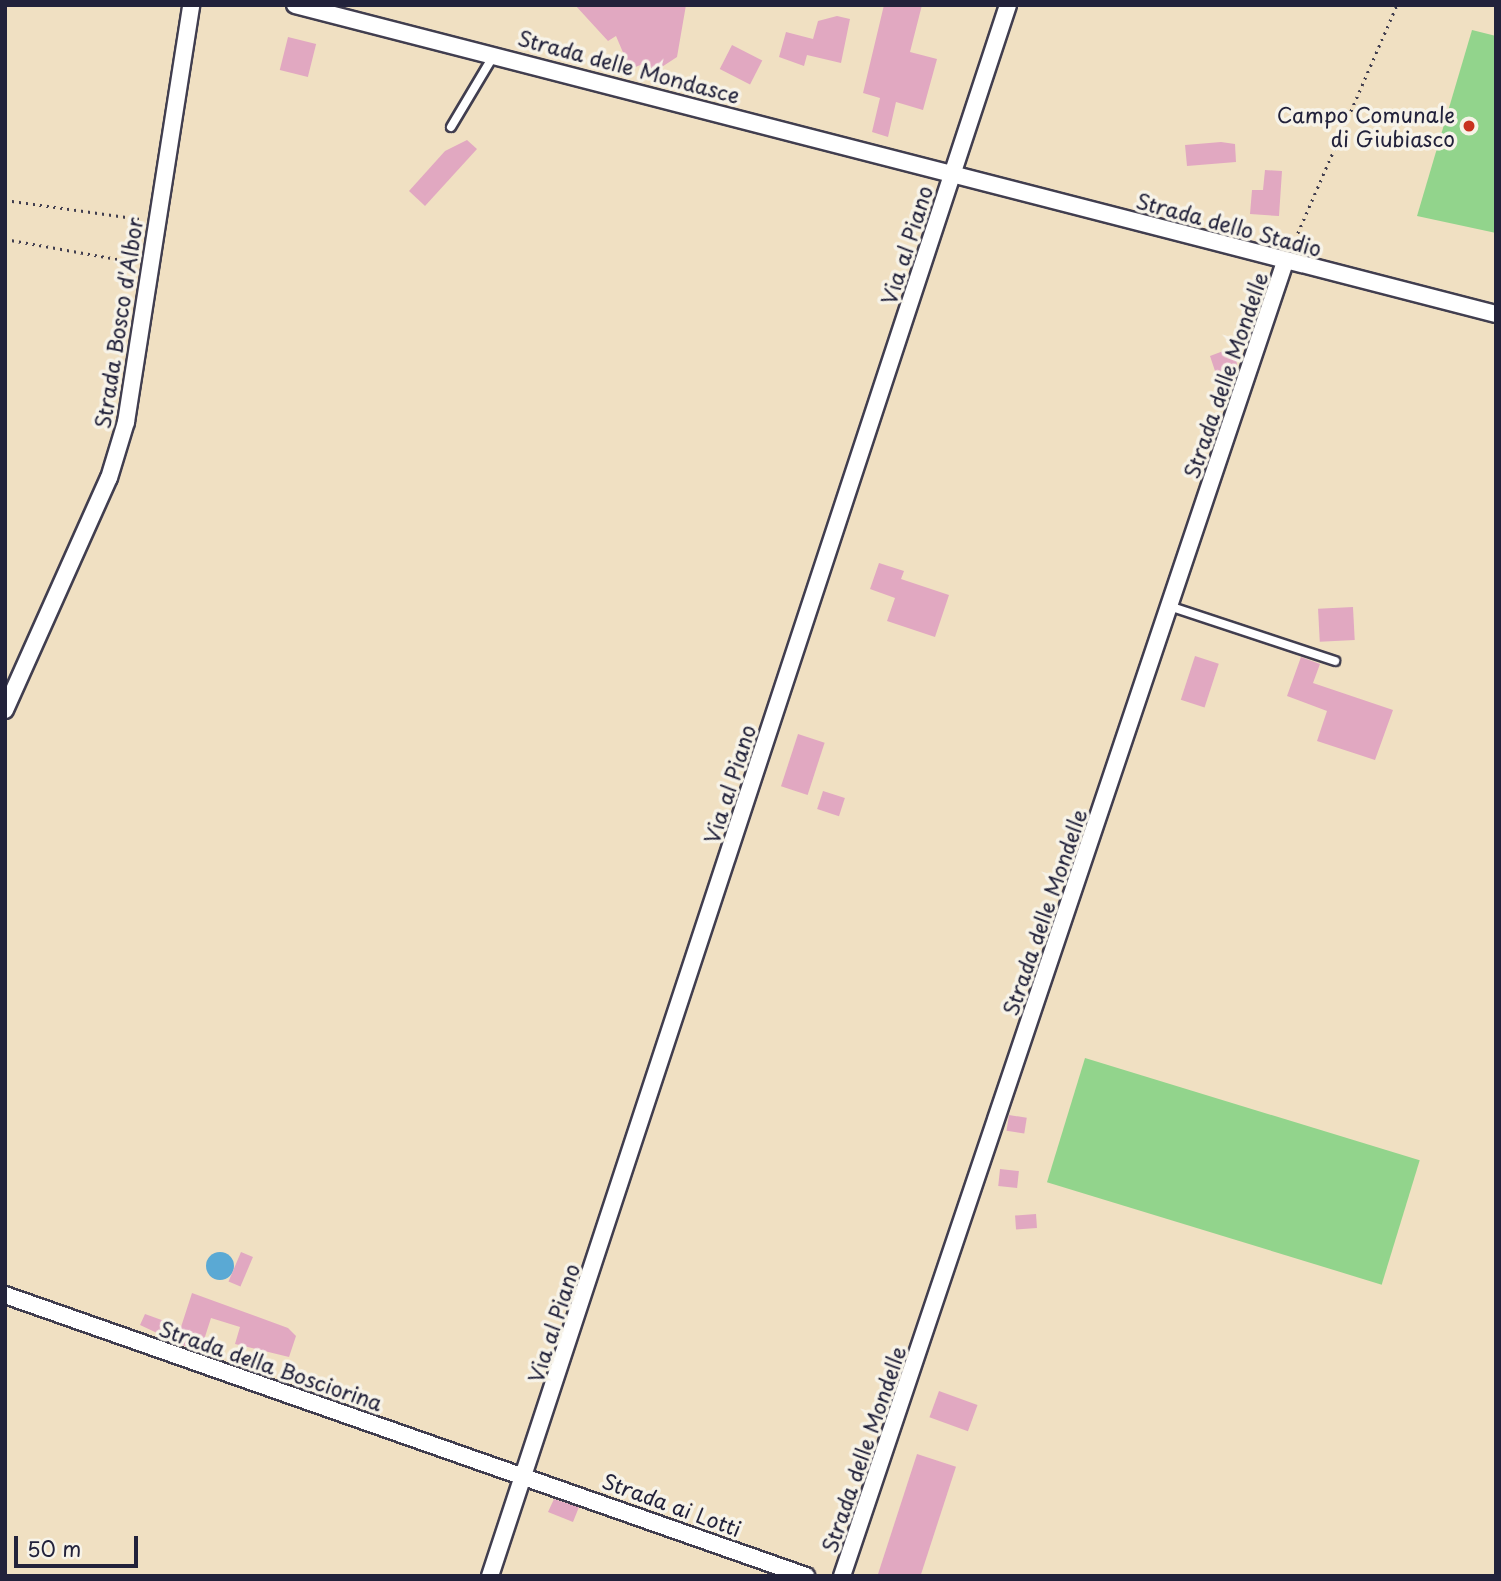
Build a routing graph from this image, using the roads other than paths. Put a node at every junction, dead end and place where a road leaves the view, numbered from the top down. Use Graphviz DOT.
graph roads {
  1 [pos="191,5"];
  2 [pos="295,5"];
  3 [pos="1008,5"];
  4 [pos="495,52"];
  5 [pos="451,127"];
  6 [pos="953,172"];
  7 [pos="1285,261"];
  8 [pos="1496,314"];
  9 [pos="1169,606"];
  10 [pos="1335,661"];
  11 [pos="5,710"];
  12 [pos="5,1295"];
  13 [pos="524,1473"];
  14 [pos="490,1576"];
  15 [pos="806,1576"];
  16 [pos="842,1576"];
  1 -- 11 [label="street, Strada Bosco d'Albor"];
  2 -- 4 [label="street, Strada delle Mondasce"];
  3 -- 6 [label="street, Via al Piano"];
  4 -- 5 [label="lane"];
  4 -- 6 [label="street, Strada delle Mondasce"];
  6 -- 7 [label="street, Strada dello Stadio"];
  6 -- 13 [label="street, Via al Piano"];
  7 -- 8 [label="street, Strada dello Stadio"];
  7 -- 9 [label="street, Strada delle Mondelle"];
  9 -- 10 [label="lane"];
  9 -- 16 [label="street, Strada delle Mondelle"];
  12 -- 13 [label="street, Strada della Bosciorina"];
  13 -- 14 [label="street, Via al Piano"];
  13 -- 15 [label="street, Strada ai Lotti"];
}
